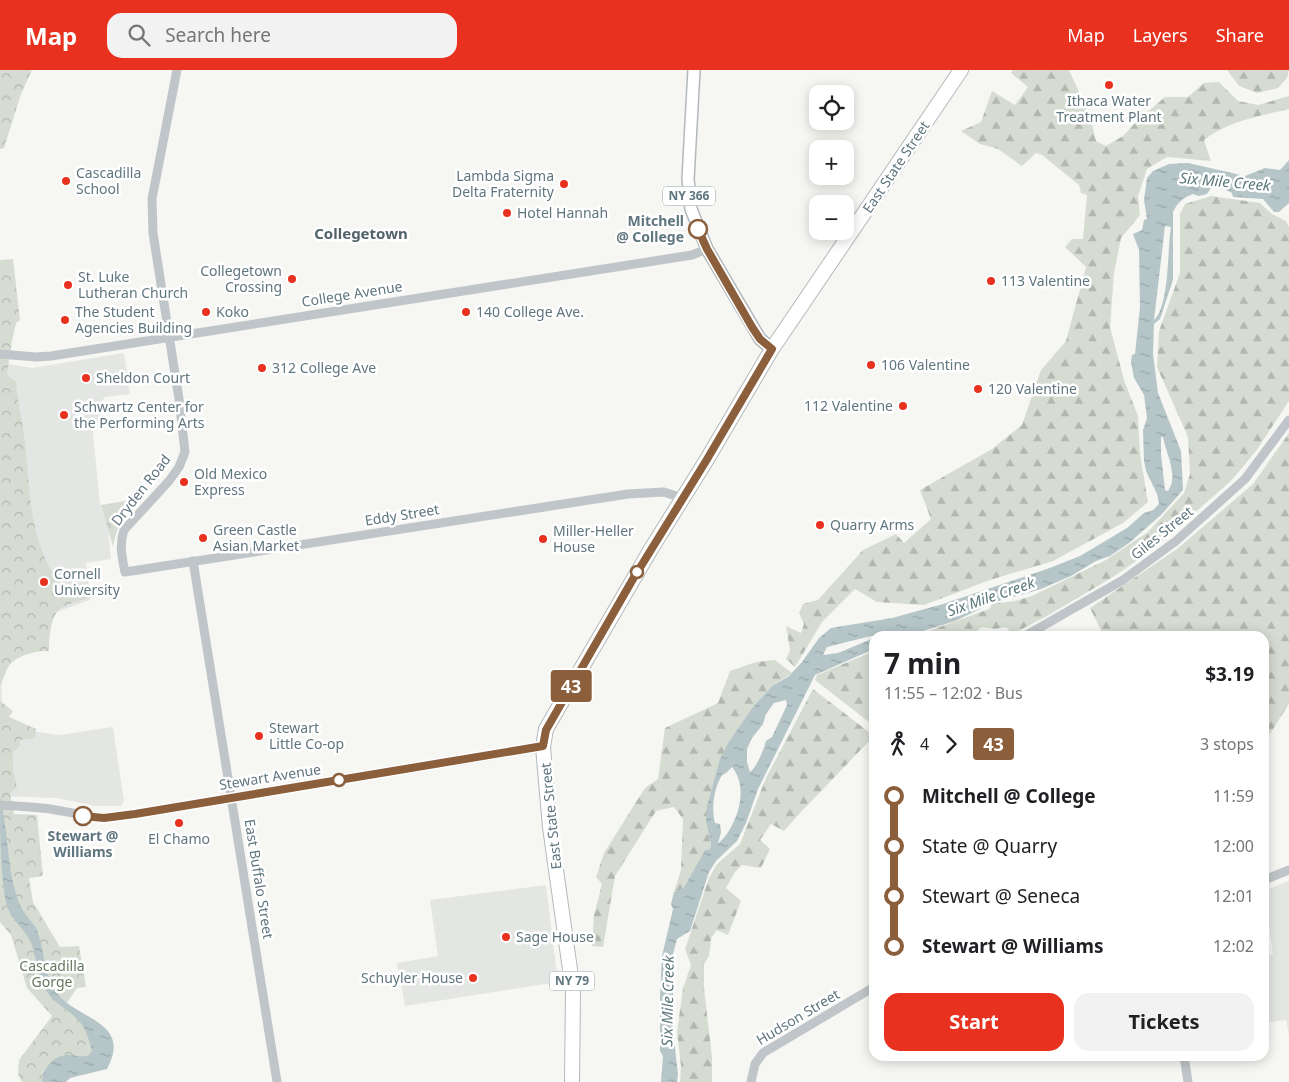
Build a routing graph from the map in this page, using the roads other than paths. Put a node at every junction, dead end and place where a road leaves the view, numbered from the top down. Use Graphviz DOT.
graph roads {
  1 [pos="177,70"];
  2 [pos="694,70"];
  3 [pos="962,70"];
  4 [pos="707,249"];
  5 [pos="169,337"];
  6 [pos="772,349"];
  7 [pos="0,354"];
  8 [pos="1289,420"];
  9 [pos="682,498"];
  10 [pos="193,561"];
  11 [pos="125,572"];
  12 [pos="1034,631"];
  13 [pos="543,746"];
  14 [pos="232,797"];
  15 [pos="0,805"];
  16 [pos="1289,870"];
  17 [pos="1269,878"];
  18 [pos="869,990"];
  19 [pos="1185,1061"];
  20 [pos="277,1082"];
  21 [pos="572,1082"];
  22 [pos="751,1082"];
  23 [pos="1188,1082"];
  1 -- 5 [label="street, Dryden Road"];
  2 -- 4 [label="main road, NY 366"];
  3 -- 6 [label="highway, East State Street / NY 79"];
  4 -- 5 [label="street, College Avenue"];
  4 -- 6 [label="main road, NY 366"];
  5 -- 7 [label="street, College Avenue"];
  5 -- 11 [label="street, Dryden Road"];
  6 -- 9 [label="highway, East State Street / NY 79"];
  8 -- 12 [label="street, Giles Street"];
  9 -- 10 [label="street, Eddy Street"];
  9 -- 13 [label="highway, East State Street / NY 79"];
  10 -- 11 [label="street, Eddy Street"];
  10 -- 14 [label="street, East Buffalo Street"];
  13 -- 14 [label="street, Stewart Avenue"];
  13 -- 21 [label="highway, East State Street / NY 79"];
  14 -- 15 [label="street, Stewart Avenue"];
  14 -- 20 [label="street, East Buffalo Street"];
  16 -- 17 [label="street"];
  18 -- 22 [label="street, Hudson Street"];
  19 -- 23 [label="street"];
}
